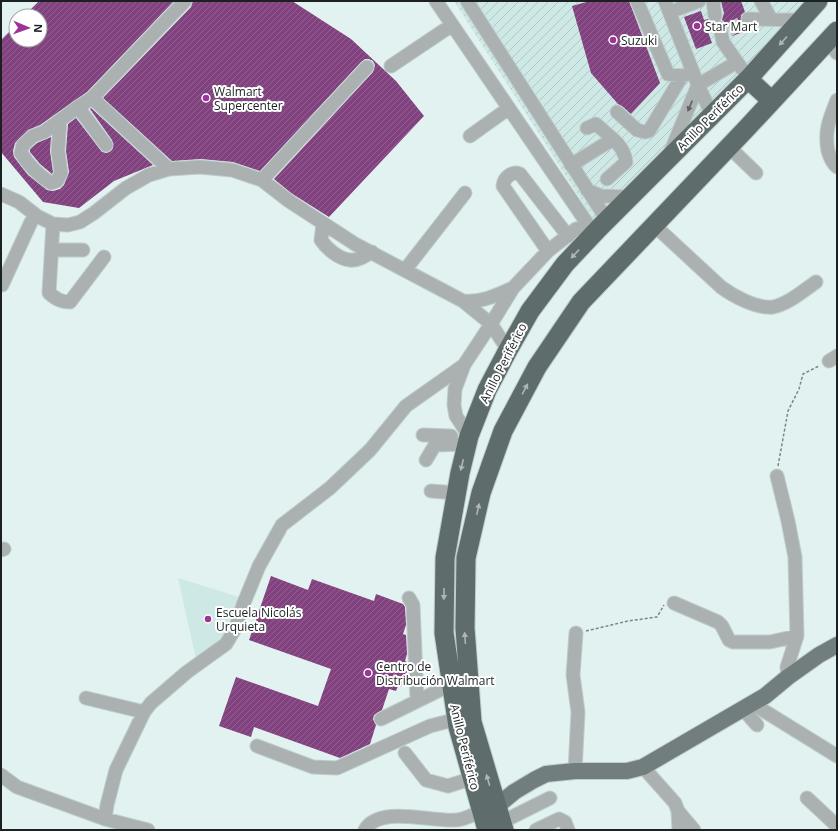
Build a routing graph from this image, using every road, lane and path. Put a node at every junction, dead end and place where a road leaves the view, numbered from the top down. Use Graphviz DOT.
graph roads {
  1 [pos="185,1"];
  2 [pos="436,1"];
  3 [pos="467,1"];
  4 [pos="637,1"];
  5 [pos="665,1"];
  6 [pos="699,1"];
  7 [pos="713,1"];
  8 [pos="761,1"];
  9 [pos="817,1"];
  10 [pos="678,9"];
  11 [pos="748,19"];
  12 [pos="771,19"];
  13 [pos="801,20"];
  14 [pos="452,25"];
  15 [pos="834,40"];
  16 [pos="737,62"];
  17 [pos="391,66"];
  18 [pos="367,67"];
  19 [pos="688,74"];
  20 [pos="748,79"];
  21 [pos="698,85"];
  22 [pos="92,98"];
  23 [pos="837,100"];
  24 [pos="772,101"];
  25 [pos="78,107"];
  26 [pos="509,108"];
  27 [pos="617,112"];
  28 [pos="712,115"];
  29 [pos="60,121"];
  30 [pos="587,128"];
  31 [pos="470,136"];
  32 [pos="613,139"];
  33 [pos="106,146"];
  34 [pos="729,146"];
  35 [pos="666,162"];
  36 [pos="571,165"];
  37 [pos="837,167"];
  38 [pos="169,169"];
  39 [pos="756,173"];
  40 [pos="607,179"];
  41 [pos="262,180"];
  42 [pos="587,190"];
  43 [pos="465,193"];
  44 [pos="3,195"];
  45 [pos="631,197"];
  46 [pos="31,222"];
  47 [pos="323,224"];
  48 [pos="598,225"];
  49 [pos="654,225"];
  50 [pos="53,228"];
  51 [pos="568,236"];
  52 [pos="52,250"];
  53 [pos="82,250"];
  54 [pos="548,251"];
  55 [pos="372,252"];
  56 [pos="104,257"];
  57 [pos="404,270"];
  58 [pos="816,282"];
  59 [pos="2,285"];
  60 [pos="513,288"];
  61 [pos="463,301"];
  62 [pos="491,324"];
  63 [pos="508,350"];
  64 [pos="833,358"];
  65 [pos="464,365"];
  66 [pos="423,435"];
  67 [pos="468,440"];
  68 [pos="426,460"];
  69 [pos="777,476"];
  70 [pos="431,491"];
  71 [pos="457,492"];
  72 [pos="409,598"];
  73 [pos="674,603"];
  74 [pos="576,633"];
  75 [pos="797,636"];
  76 [pos="837,645"];
  77 [pos="788,677"];
  78 [pos="452,684"];
  79 [pos="86,698"];
  80 [pos="417,700"];
  81 [pos="748,706"];
  82 [pos="144,712"];
  83 [pos="381,719"];
  84 [pos="457,719"];
  85 [pos="757,725"];
  86 [pos="257,746"];
  87 [pos="405,753"];
  88 [pos="837,756"];
  89 [pos="644,766"];
  90 [pos="575,771"];
  91 [pos="1,776"];
  92 [pos="473,778"];
  93 [pos="550,798"];
  94 [pos="807,798"];
  95 [pos="678,811"];
  96 [pos="105,819"];
  97 [pos="494,820"];
  98 [pos="837,826"];
  99 [pos="148,830"];
  100 [pos="365,830"];
  101 [pos="536,830"];
  102 [pos="568,830"];
  103 [pos="679,830"];
  104 [pos="694,830"];
  1 -- 22 [label="street"];
  2 -- 14 [label="street"];
  3 -- 36 [label="street"];
  4 -- 19 [label="street"];
  5 -- 19 [label="street"];
  6 -- 10 [label="street"];
  7 -- 16 [label="street"];
  8 -- 12 [label="street"];
  9 -- 13 [label="highway, Anillo Periférico"];
  11 -- 12 [label="street"];
  12 -- 13 [label="street"];
  13 -- 20 [label="highway, Anillo Periférico, one-way"];
  14 -- 17 [label="street"];
  14 -- 26 [label="street"];
  15 -- 24 [label="highway, Anillo Periférico"];
  16 -- 20 [label="street"];
  16 -- 21 [label="street"];
  18 -- 41 [label="street"];
  19 -- 21 [label="street"];
  19 -- 27 [label="street"];
  20 -- 24 [label="highway"];
  20 -- 28 [label="highway, Anillo Periférico"];
  21 -- 28 [label="street"];
  21 -- 35 [label="street, one-way"];
  22 -- 25 [label="street"];
  22 -- 38 [label="street"];
  23 -- 37 [label="street"];
  24 -- 34 [label="highway, Anillo Periférico"];
  25 -- 29 [label="street"];
  25 -- 33 [label="street"];
  26 -- 31 [label="street"];
  26 -- 48 [label="street"];
  28 -- 35 [label="highway, Anillo Periférico"];
  29 -- 29 [label="street"];
  30 -- 32 [label="street"];
  32 -- 36 [label="street"];
  32 -- 40 [label="street"];
  34 -- 39 [label="street"];
  34 -- 49 [label="highway, Anillo Periférico"];
  35 -- 45 [label="highway, Anillo Periférico"];
  36 -- 42 [label="street"];
  38 -- 41 [label="street"];
  38 -- 50 [label="street"];
  41 -- 47 [label="street"];
  42 -- 45 [label="street"];
  42 -- 48 [label="street"];
  43 -- 57 [label="street"];
  44 -- 46 [label="street"];
  44 -- 50 [label="street"];
  45 -- 48 [label="highway, Anillo Periférico"];
  46 -- 50 [label="street"];
  46 -- 59 [label="street"];
  47 -- 55 [label="street"];
  47 -- 55 [label="street"];
  48 -- 51 [label="street"];
  48 -- 63 [label="highway, Anillo Periférico, one-way"];
  49 -- 58 [label="street"];
  97 -- 49 [label="highway, Anillo Periférico, one-way"];
  50 -- 52 [label="street"];
  51 -- 54 [label="street"];
  51 -- 54 [label="street"];
  52 -- 53 [label="street"];
  52 -- 56 [label="street"];
  54 -- 60 [label="street"];
  55 -- 57 [label="street"];
  57 -- 61 [label="street"];
  60 -- 61 [label="street"];
  60 -- 62 [label="street"];
  61 -- 62 [label="street"];
  62 -- 63 [label="street"];
  62 -- 65 [label="street"];
  63 -- 67 [label="highway, Anillo Periférico"];
  64 -- 69 [label="path"];
  65 -- 67 [label="street"];
  65 -- 82 [label="street"];
  66 -- 67 [label="street"];
  67 -- 68 [label="street"];
  67 -- 71 [label="highway, Anillo Periférico, one-way"];
  69 -- 75 [label="street"];
  70 -- 71 [label="street"];
  71 -- 78 [label="highway, Anillo Periférico, one-way"];
  72 -- 80 [label="street"];
  73 -- 74 [label="path"];
  73 -- 75 [label="street"];
  74 -- 90 [label="street"];
  75 -- 77 [label="street"];
  76 -- 77 [label="main road"];
  77 -- 81 [label="main road"];
  78 -- 80 [label="street"];
  78 -- 84 [label="highway, Anillo Periférico"];
  79 -- 82 [label="street"];
  80 -- 83 [label="street"];
  81 -- 85 [label="street"];
  81 -- 88 [label="street"];
  81 -- 89 [label="main road"];
  82 -- 96 [label="street"];
  84 -- 86 [label="street"];
  84 -- 92 [label="highway, Anillo Periférico"];
  87 -- 92 [label="street"];
  89 -- 90 [label="main road"];
  89 -- 95 [label="street"];
  90 -- 97 [label="main road"];
  91 -- 96 [label="street"];
  92 -- 97 [label="highway, Anillo Periférico"];
  93 -- 97 [label="street"];
  94 -- 98 [label="street"];
  95 -- 103 [label="street"];
  95 -- 104 [label="street"];
  96 -- 99 [label="street"];
  97 -- 100 [label="street"];
  101 -- 102 [label="street"];
}
